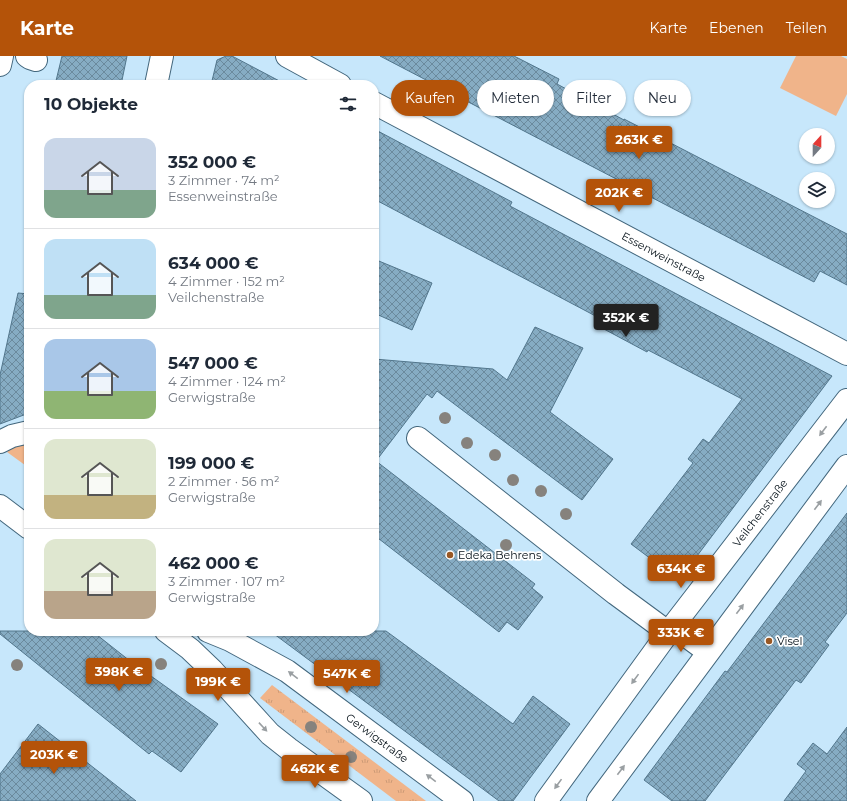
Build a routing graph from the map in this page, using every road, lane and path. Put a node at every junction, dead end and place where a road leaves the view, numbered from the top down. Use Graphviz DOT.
graph roads {
  1 [pos="2,56"];
  2 [pos="162,56"];
  3 [pos="288,56"];
  4 [pos="0,65"];
  5 [pos="157,80"];
  6 [pos="331,80"];
  7 [pos="379,106"];
  8 [pos="847,354"];
  9 [pos="847,400"];
  10 [pos="24,433"];
  11 [pos="418,438"];
  12 [pos="0,442"];
  13 [pos="847,466"];
  14 [pos="0,506"];
  15 [pos="24,524"];
  16 [pos="671,630"];
  17 [pos="173,636"];
  18 [pos="220,636"];
  19 [pos="708,652"];
  20 [pos="361,801"];
  21 [pos="462,801"];
  22 [pos="546,801"];
  23 [pos="598,801"];
  1 -- 4 [label="street"];
  2 -- 5 [label="street"];
  3 -- 6 [label="street"];
  7 -- 8 [label="street, Essenweinstraße"];
  9 -- 16 [label="street, Veilchenstraße, one-way"];
  10 -- 12 [label="street"];
  11 -- 16 [label="street"];
  19 -- 13 [label="street, one-way"];
  14 -- 15 [label="street"];
  16 -- 19 [label="street"];
  16 -- 22 [label="street, Veilchenstraße, one-way"];
  17 -- 20 [label="street, one-way"];
  21 -- 18 [label="street, Gerwigstraße, one-way"];
  23 -- 19 [label="street, one-way"];
}
